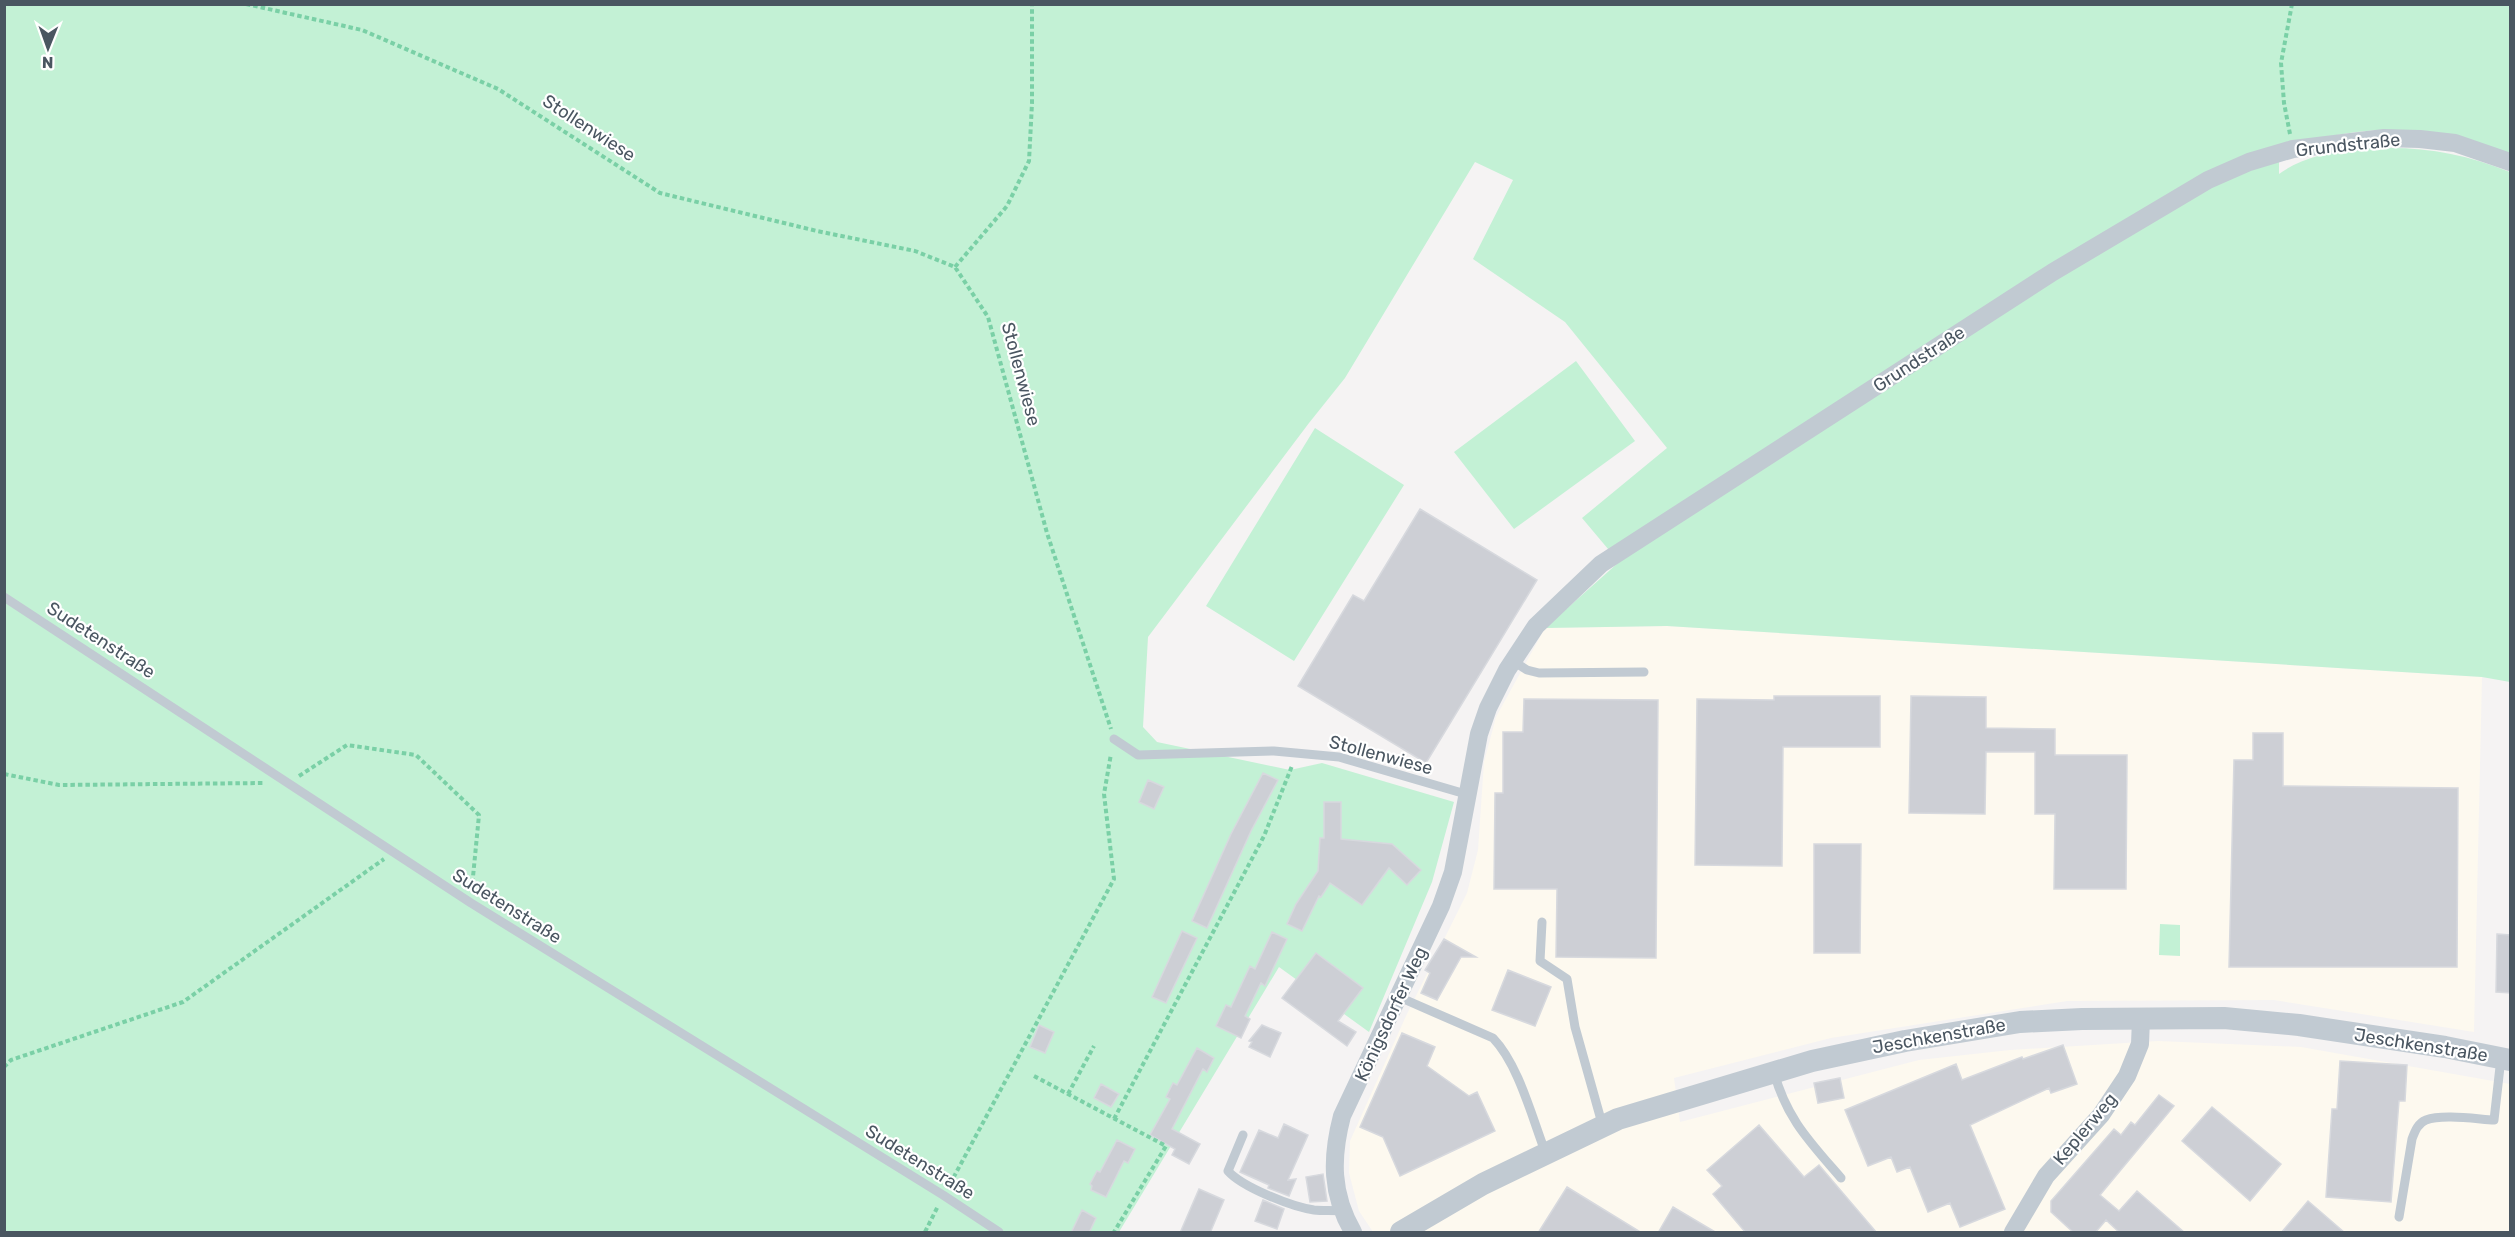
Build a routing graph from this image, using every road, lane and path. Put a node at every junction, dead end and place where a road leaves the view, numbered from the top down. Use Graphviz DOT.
graph roads {
  1 [pos="246,4"];
  2 [pos="1032,4"];
  3 [pos="2292,4"];
  4 [pos="2293,149"];
  5 [pos="2511,162"];
  6 [pos="955,267"];
  7 [pos="4,597"];
  8 [pos="1513,661"];
  9 [pos="1644,672"];
  10 [pos="1114,738"];
  11 [pos="1300,753"];
  12 [pos="1468,795"];
  13 [pos="393,852"];
  14 [pos="1542,922"];
  15 [pos="1399,997"];
  16 [pos="2141,1018"];
  17 [pos="1094,1046"];
  18 [pos="2506,1059"];
  19 [pos="4,1066"];
  20 [pos="1774,1072"];
  21 [pos="1034,1076"];
  22 [pos="1068,1094"];
  23 [pos="1114,1119"];
  24 [pos="1603,1127"];
  25 [pos="1243,1135"];
  26 [pos="1546,1154"];
  27 [pos="1841,1178"];
  28 [pos="943,1196"];
  29 [pos="1343,1211"];
  30 [pos="2399,1217"];
  31 [pos="1413,1230"];
  32 [pos="2015,1231"];
  33 [pos="925,1233"];
  34 [pos="999,1233"];
  35 [pos="1114,1233"];
  36 [pos="1353,1233"];
  1 -- 6 [label="path, Stollenwiese"];
  2 -- 6 [label="path"];
  3 -- 4 [label="path"];
  4 -- 5 [label="street, Grundstraße"];
  4 -- 8 [label="street, Grundstraße"];
  6 -- 10 [label="path, Stollenwiese"];
  7 -- 13 [label="lane, Sudetenstraße"];
  8 -- 9 [label="lane"];
  8 -- 12 [label="street, Grundstraße"];
  10 -- 11 [label="lane, Stollenwiese"];
  10 -- 28 [label="path"];
  11 -- 12 [label="lane, Stollenwiese"];
  11 -- 23 [label="path"];
  12 -- 15 [label="street, Königsdorfer Weg"];
  13 -- 19 [label="path"];
  13 -- 28 [label="lane, Sudetenstraße"];
  14 -- 24 [label="lane"];
  15 -- 26 [label="lane"];
  15 -- 29 [label="street, Königsdorfer Weg"];
  16 -- 18 [label="street, Jeschkenstraße"];
  16 -- 20 [label="street, Jeschkenstraße"];
  16 -- 32 [label="street, Keplerweg"];
  17 -- 22 [label="path"];
  18 -- 30 [label="lane"];
  20 -- 24 [label="street, Jeschkenstraße"];
  20 -- 27 [label="lane"];
  21 -- 22 [label="path"];
  22 -- 23 [label="path"];
  23 -- 35 [label="path"];
  24 -- 26 [label="street, Jeschkenstraße"];
  25 -- 29 [label="lane"];
  26 -- 31 [label="street, Jeschkenstraße"];
  28 -- 33 [label="path"];
  28 -- 34 [label="lane, Sudetenstraße"];
  29 -- 36 [label="street, Königsdorfer Weg"];
}
